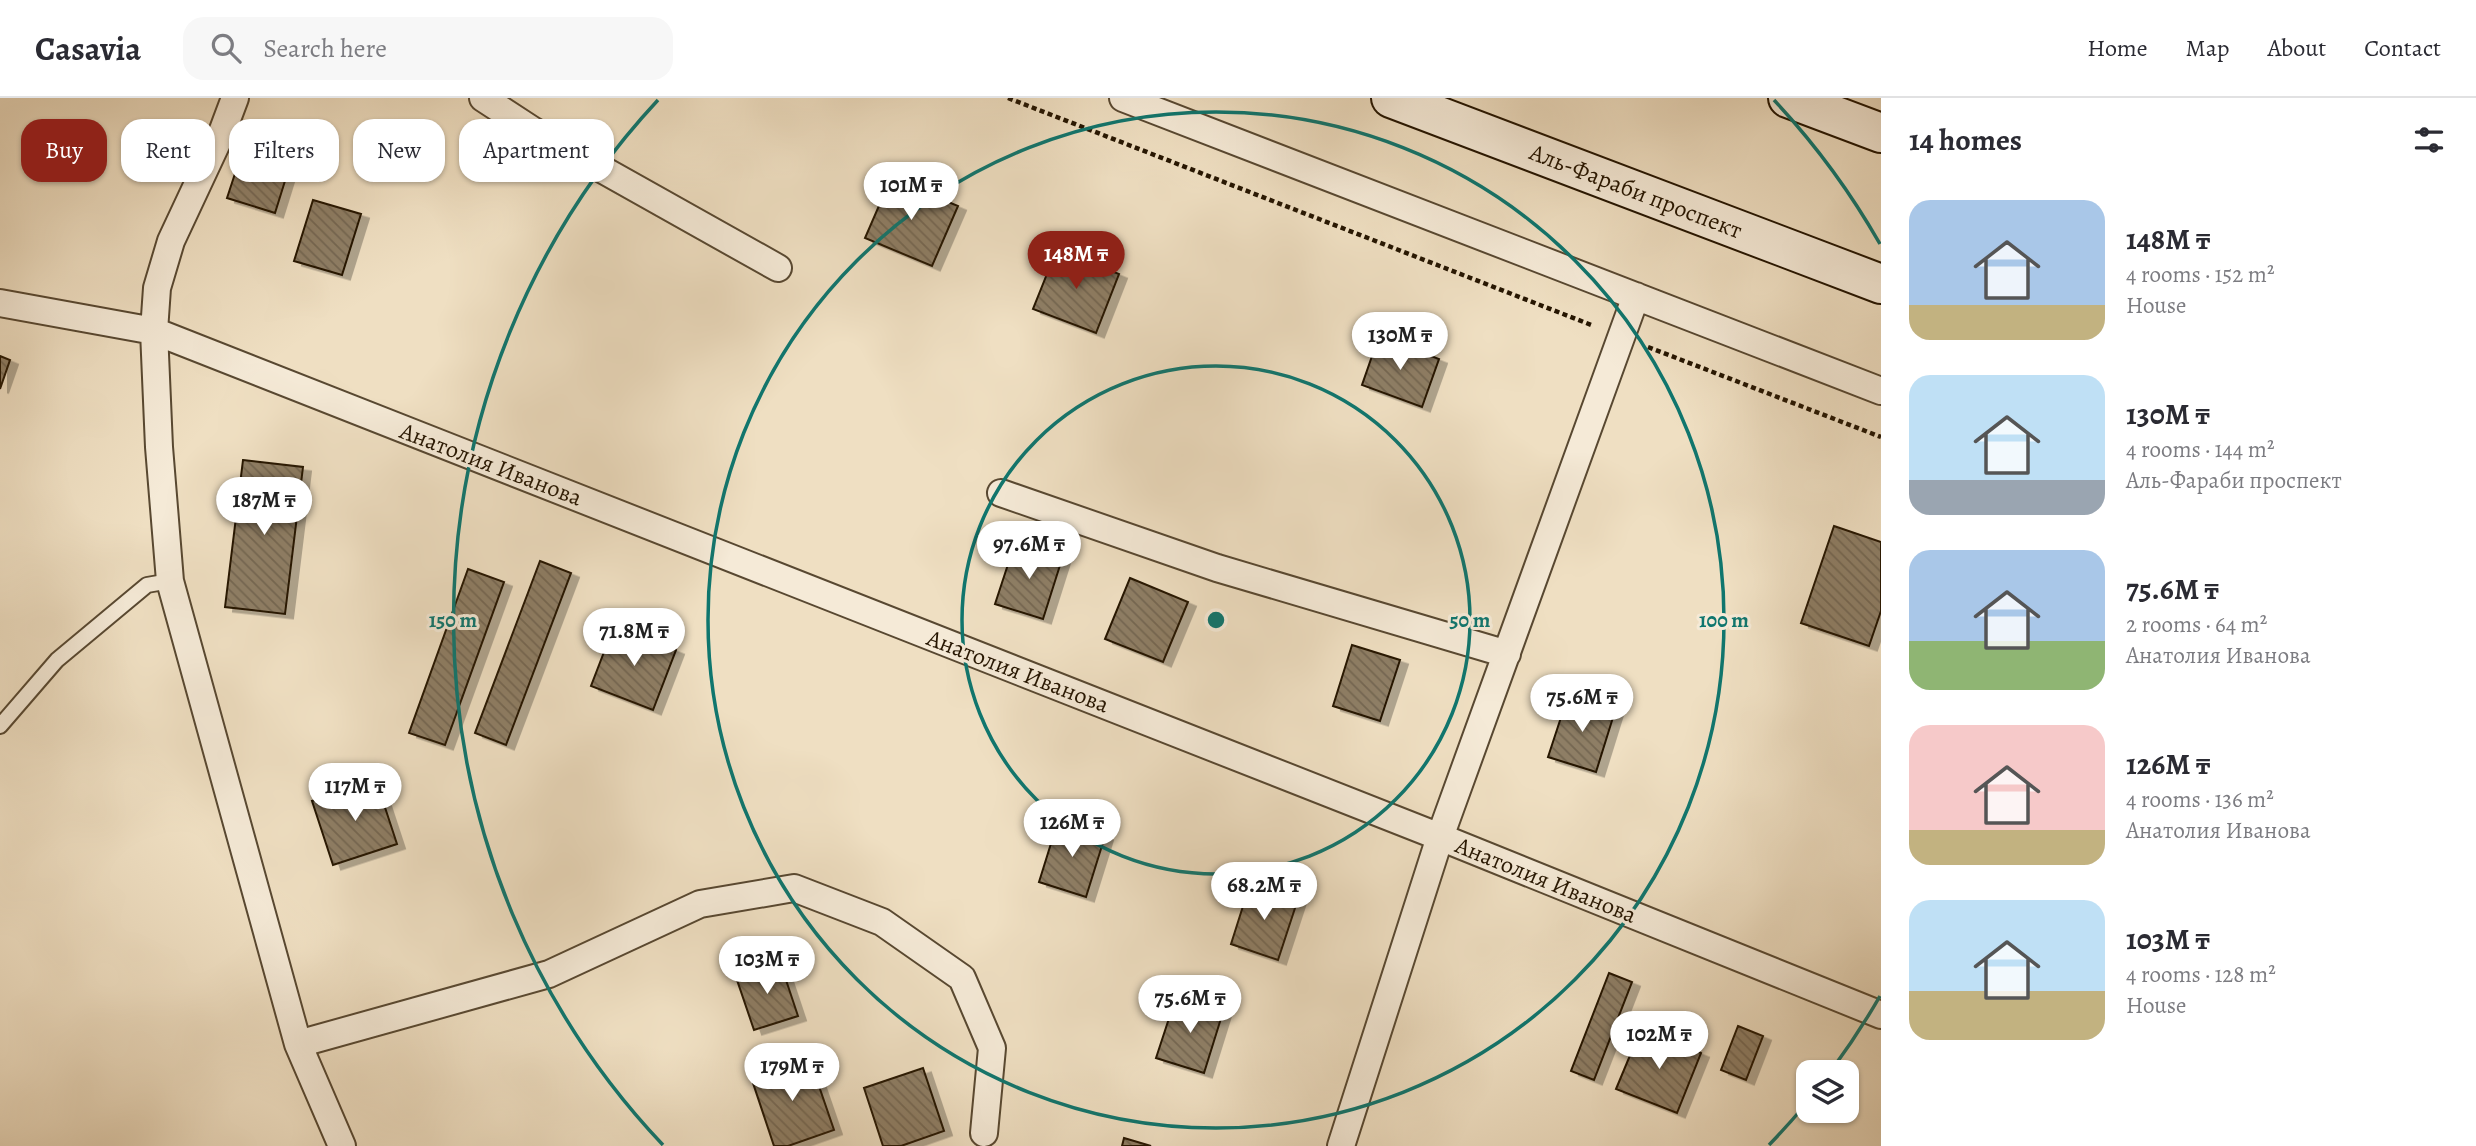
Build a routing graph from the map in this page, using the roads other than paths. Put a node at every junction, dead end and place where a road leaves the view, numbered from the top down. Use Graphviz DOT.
graph roads {
  1 [pos="235,98"];
  2 [pos="483,98"];
  3 [pos="1123,98"];
  4 [pos="1391,98"];
  5 [pos="1788,98"];
  6 [pos="1881,133"];
  7 [pos="778,268"];
  8 [pos="1881,284"];
  9 [pos="1636,296"];
  10 [pos="0,303"];
  11 [pos="154,331"];
  12 [pos="1881,391"];
  13 [pos="1001,493"];
  14 [pos="170,581"];
  15 [pos="1507,654"];
  16 [pos="0,726"];
  17 [pos="1440,837"];
  18 [pos="1881,1015"];
  19 [pos="298,1044"];
  20 [pos="984,1133"];
  21 [pos="342,1146"];
  22 [pos="1341,1146"];
  1 -- 11 [label="street"];
  2 -- 7 [label="street"];
  3 -- 9 [label="street"];
  4 -- 8 [label="street, Аль-Фараби проспект"];
  5 -- 6 [label="street"];
  9 -- 12 [label="street"];
  9 -- 15 [label="street"];
  10 -- 11 [label="street, Анатолия Иванова"];
  11 -- 14 [label="street"];
  11 -- 17 [label="street, Анатолия Иванова"];
  13 -- 15 [label="street"];
  14 -- 16 [label="lane"];
  14 -- 19 [label="street"];
  15 -- 17 [label="street"];
  17 -- 18 [label="street, Анатолия Иванова"];
  17 -- 22 [label="street"];
  19 -- 20 [label="street"];
  19 -- 21 [label="street"];
}
